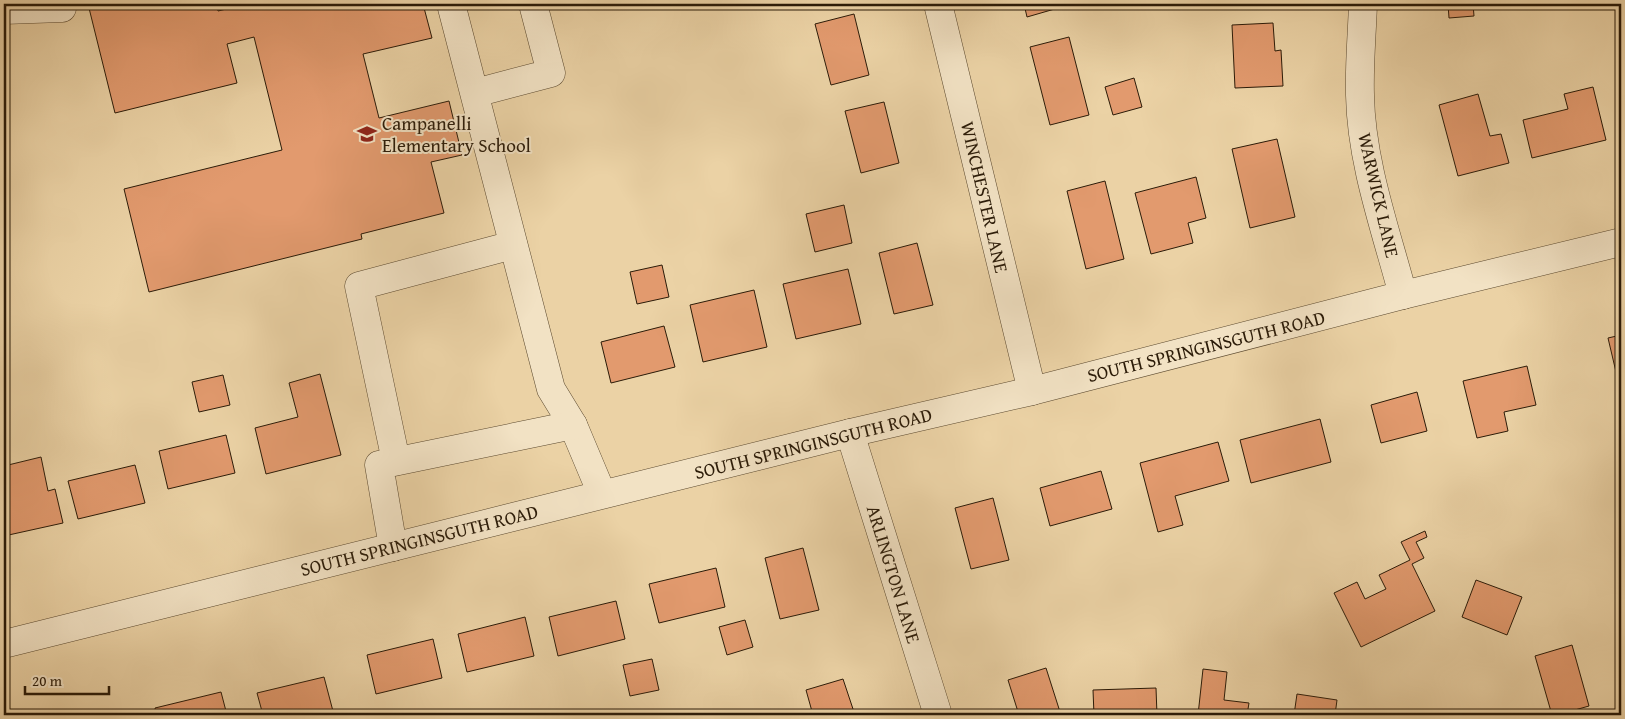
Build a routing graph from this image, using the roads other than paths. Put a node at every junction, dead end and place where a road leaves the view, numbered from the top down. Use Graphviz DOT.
graph roads {
  1 [pos="451,4"];
  2 [pos="533,4"];
  3 [pos="938,4"];
  4 [pos="1363,4"];
  5 [pos="62,8"];
  6 [pos="4,10"];
  7 [pos="475,93"];
  8 [pos="1621,242"];
  9 [pos="513,245"];
  10 [pos="1403,295"];
  11 [pos="1032,391"];
  12 [pos="573,425"];
  13 [pos="850,433"];
  14 [pos="396,461"];
  15 [pos="602,494"];
  16 [pos="392,547"];
  17 [pos="4,644"];
  18 [pos="938,715"];
  1 -- 7 [label="street"];
  2 -- 7 [label="street"];
  3 -- 11 [label="street, WINCHESTER LANE"];
  4 -- 10 [label="street, WARWICK LANE"];
  5 -- 6 [label="street"];
  7 -- 9 [label="street"];
  8 -- 10 [label="street, SOUTH SPRINGINSGUTH ROAD"];
  9 -- 12 [label="street"];
  9 -- 14 [label="street"];
  10 -- 11 [label="street, SOUTH SPRINGINSGUTH ROAD"];
  11 -- 13 [label="street, SOUTH SPRINGINSGUTH ROAD"];
  12 -- 14 [label="street"];
  12 -- 15 [label="street"];
  13 -- 15 [label="street, SOUTH SPRINGINSGUTH ROAD"];
  13 -- 18 [label="street, ARLINGTON LANE"];
  14 -- 16 [label="street"];
  15 -- 16 [label="street, SOUTH SPRINGINSGUTH ROAD"];
  16 -- 17 [label="street, SOUTH SPRINGINSGUTH ROAD"];
}
